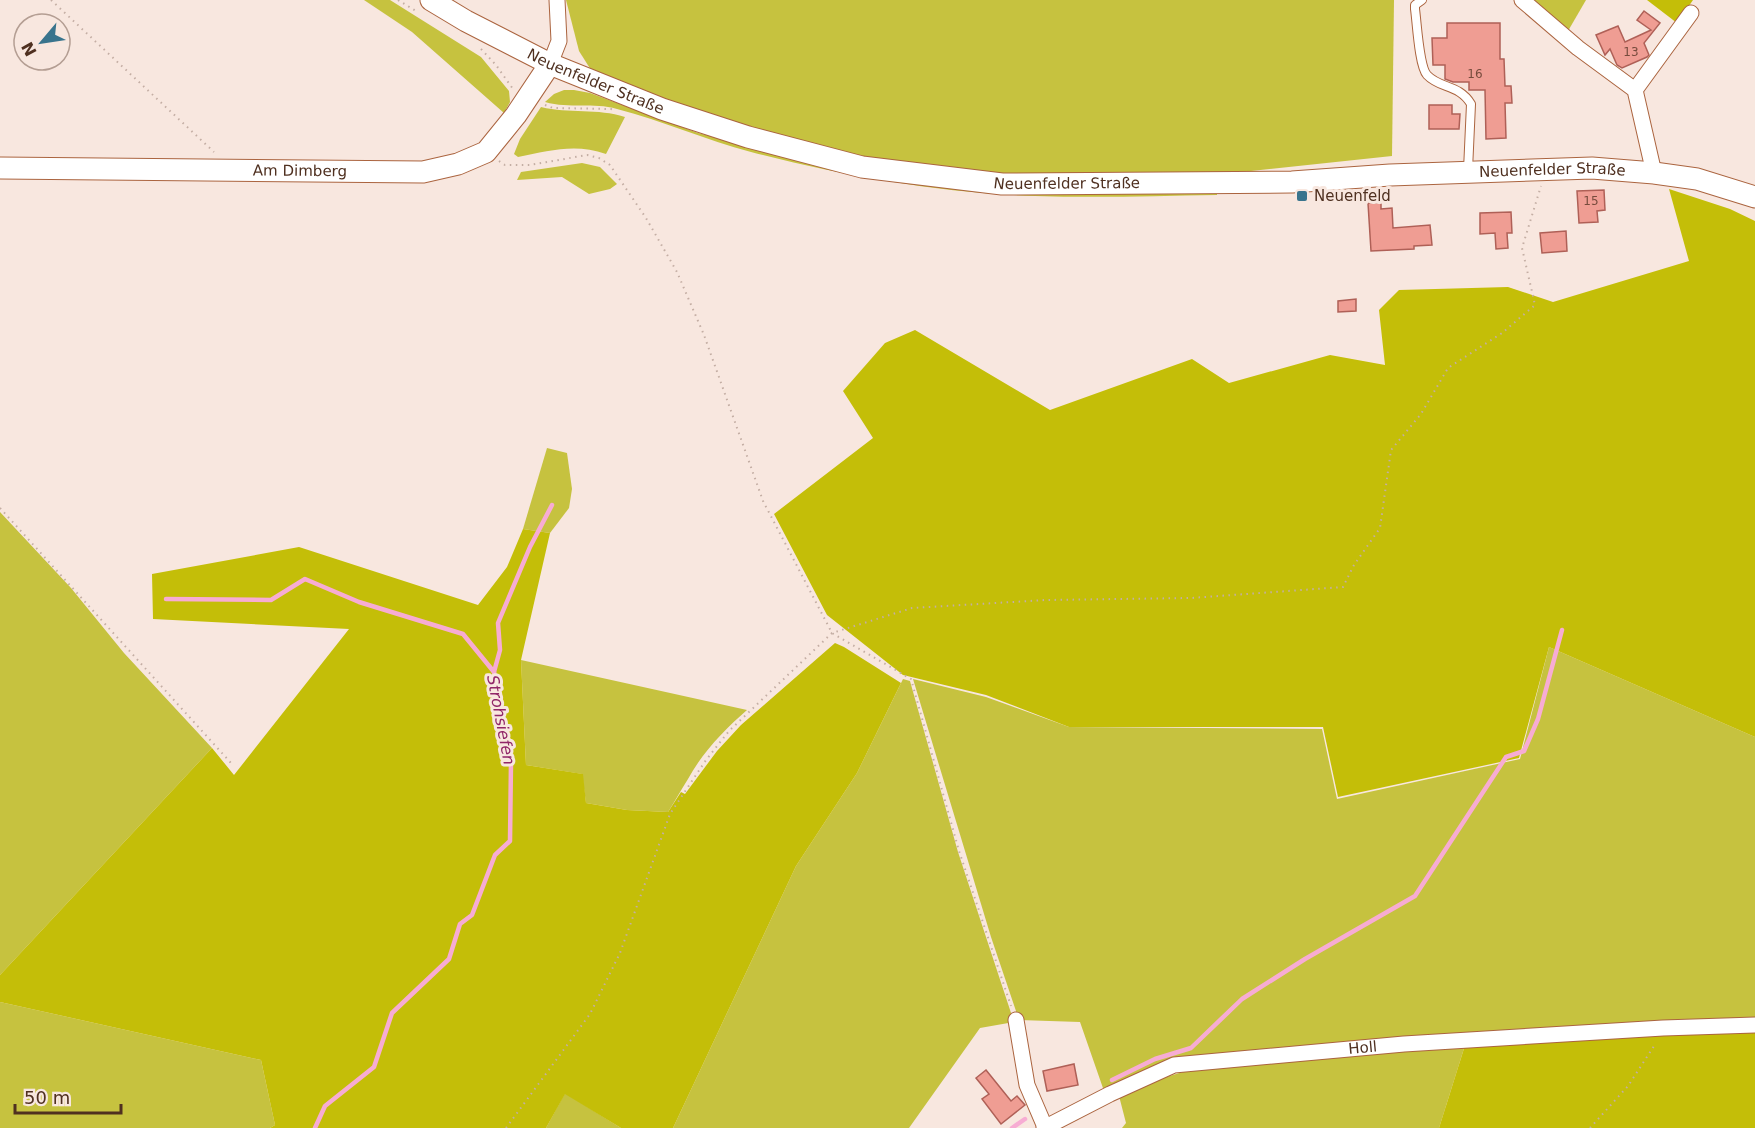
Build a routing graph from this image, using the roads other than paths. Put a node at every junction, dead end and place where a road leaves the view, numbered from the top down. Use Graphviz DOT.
graph roads {
  1 [pos="557,0"];
  2 [pos="1422,0"];
  3 [pos="1522,0"];
  4 [pos="424,6"];
  5 [pos="1691,13"];
  6 [pos="550,64"];
  7 [pos="1635,90"];
  8 [pos="0,168"];
  9 [pos="1468,172"];
  10 [pos="1654,173"];
  11 [pos="1755,197"];
  12 [pos="1016,1020"];
  13 [pos="1755,1025"];
  14 [pos="1044,1127"];
  1 -- 6 [label="street"];
  2 -- 9 [label="lane"];
  3 -- 7 [label="street"];
  4 -- 6 [label="main road, Neuenfelder Straße"];
  5 -- 7 [label="street"];
  6 -- 8 [label="main road, Am Dimberg"];
  6 -- 9 [label="main road, Neuenfelder Straße"];
  7 -- 10 [label="street"];
  9 -- 10 [label="main road, Neuenfelder Straße"];
  10 -- 11 [label="main road, Neuenfelder Straße"];
  12 -- 14 [label="street, Holl"];
  13 -- 14 [label="street, Holl"];
}
